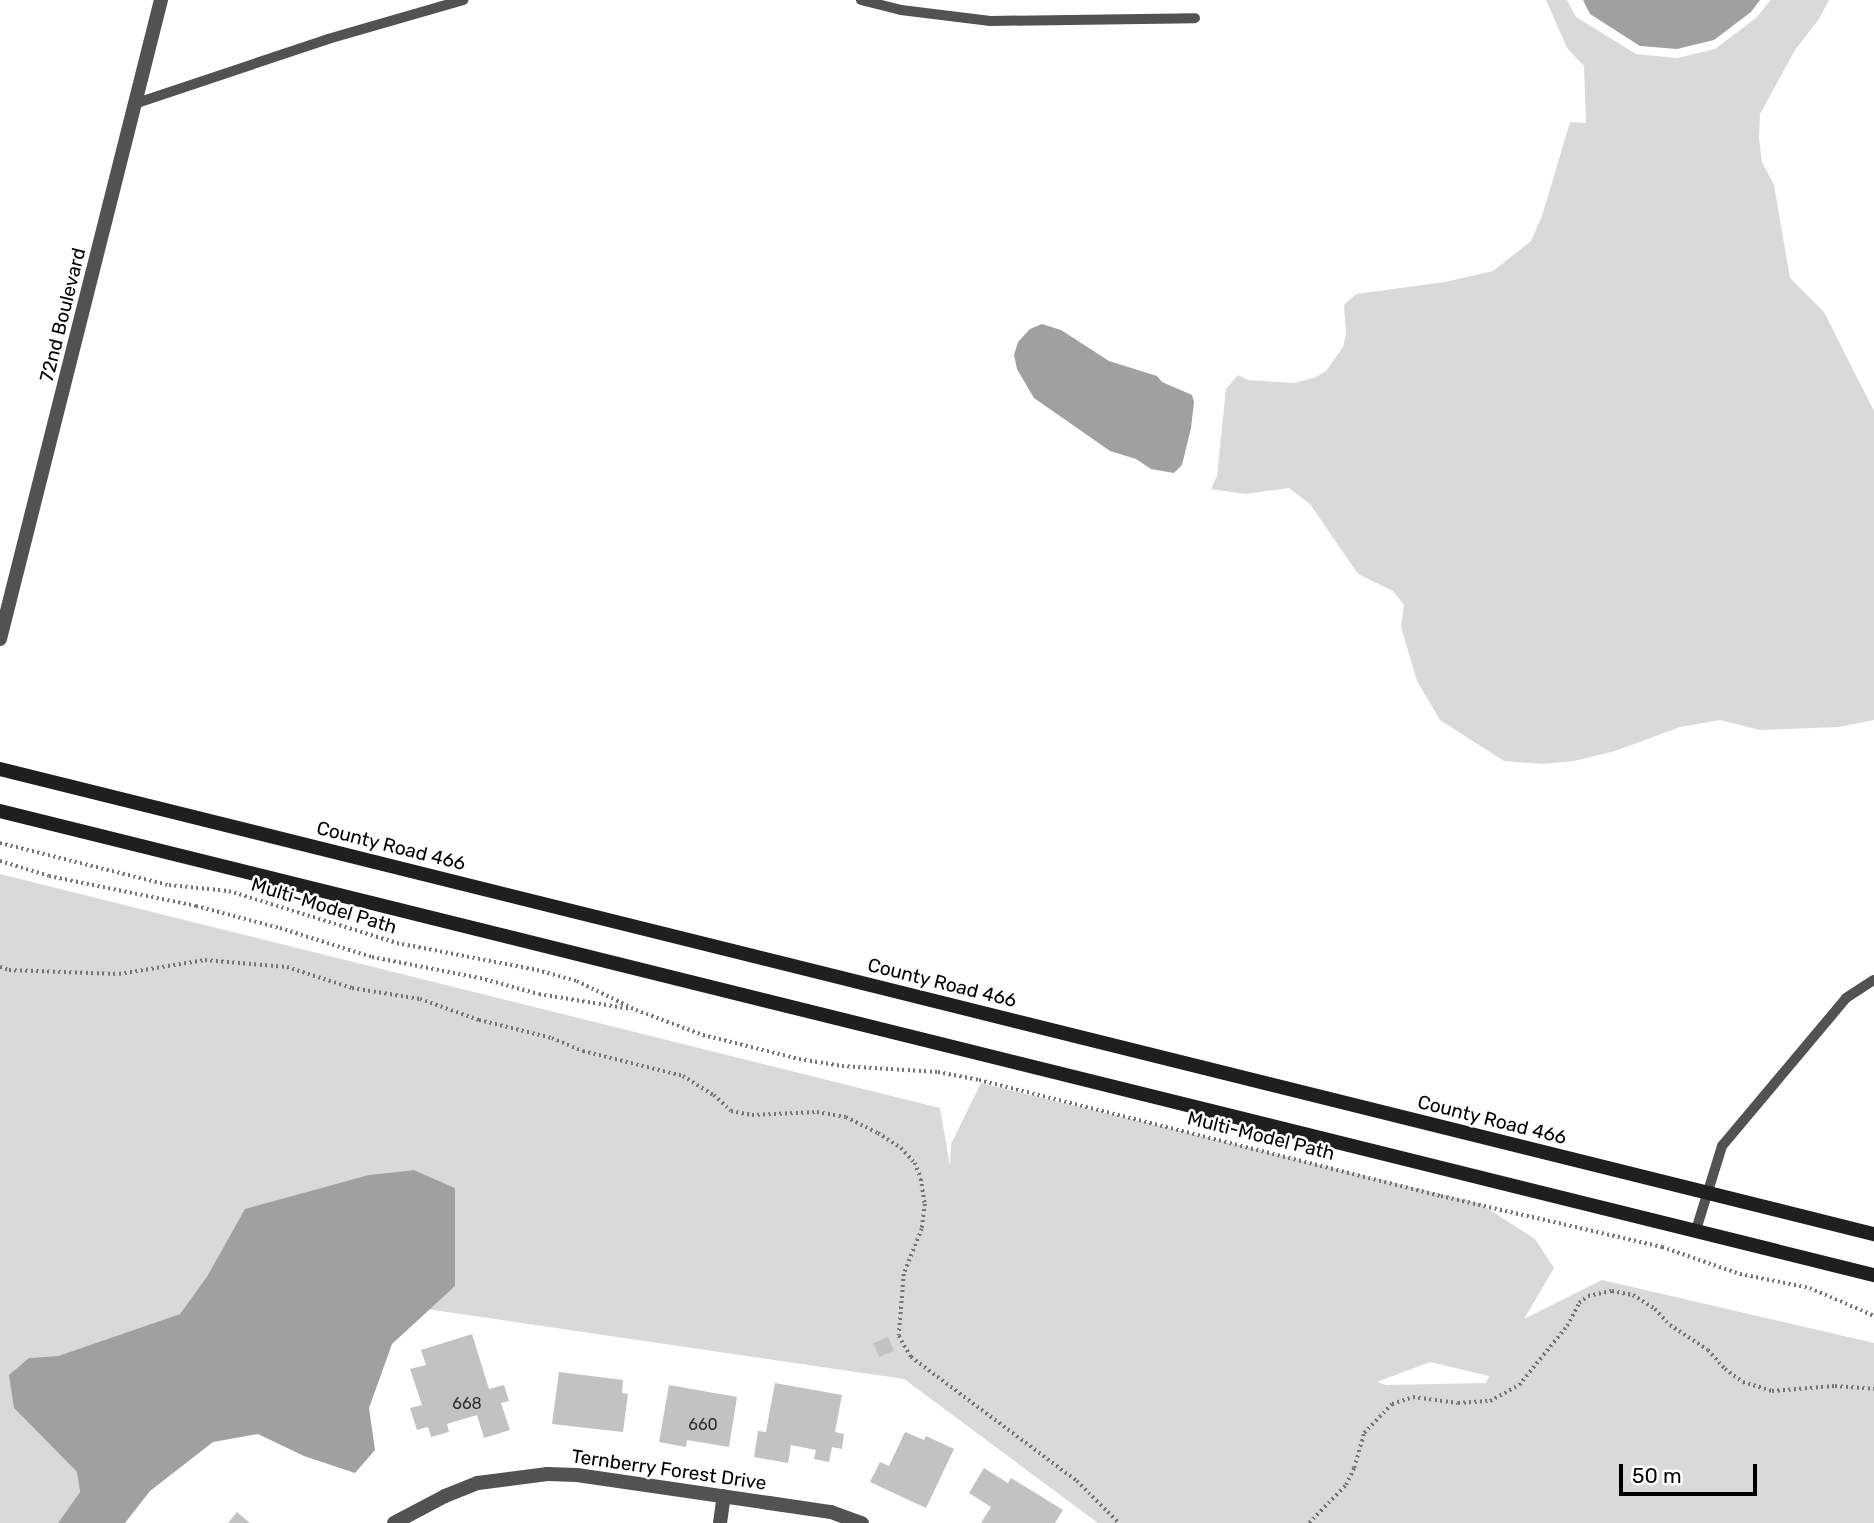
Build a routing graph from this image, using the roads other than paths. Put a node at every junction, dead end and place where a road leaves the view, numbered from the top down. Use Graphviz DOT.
graph roads {
  1 [pos="161,0"];
  2 [pos="463,0"];
  3 [pos="861,0"];
  4 [pos="1195,18"];
  5 [pos="137,103"];
  6 [pos="0,639"];
  7 [pos="0,769"];
  8 [pos="0,811"];
  9 [pos="1874,980"];
  10 [pos="1706,1192"];
  11 [pos="1696,1230"];
  12 [pos="1874,1234"];
  13 [pos="1874,1275"];
  14 [pos="724,1496"];
  15 [pos="394,1523"];
  16 [pos="720,1523"];
  17 [pos="862,1523"];
  1 -- 5 [label="street, 72nd Boulevard"];
  2 -- 5 [label="lane"];
  3 -- 4 [label="lane"];
  5 -- 6 [label="street, 72nd Boulevard"];
  7 -- 10 [label="main road, County Road 466"];
  8 -- 11 [label="main road"];
  9 -- 10 [label="lane"];
  10 -- 11 [label="lane"];
  10 -- 12 [label="main road, County Road 466"];
  11 -- 13 [label="main road"];
  14 -- 15 [label="street, Ternberry Forest Drive"];
  14 -- 16 [label="street"];
  14 -- 17 [label="street, Ternberry Forest Drive"];
}
